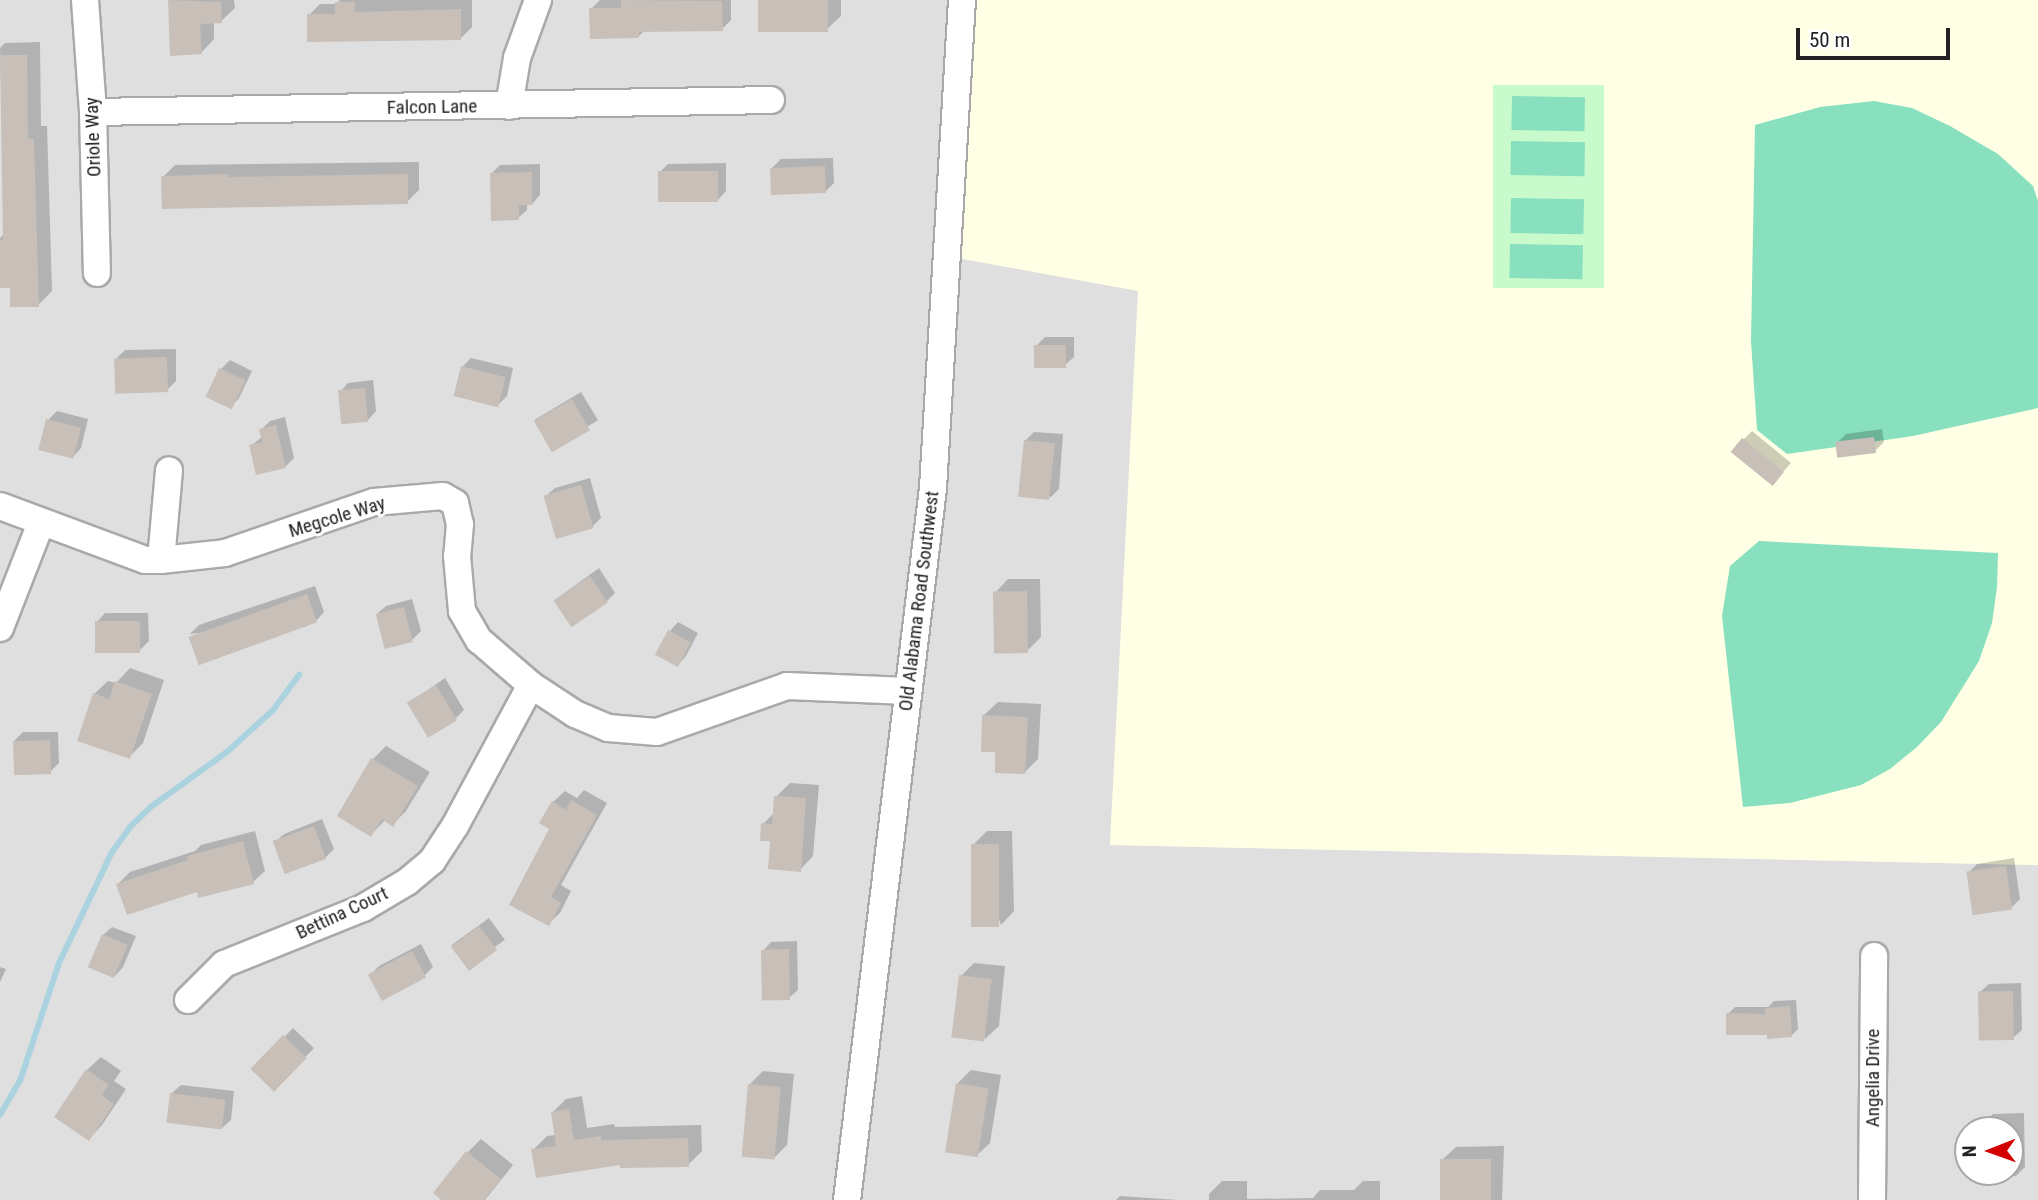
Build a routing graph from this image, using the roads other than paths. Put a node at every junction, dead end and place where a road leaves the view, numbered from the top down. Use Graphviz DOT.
graph roads {
  1 [pos="85,0"];
  2 [pos="538,0"];
  3 [pos="962,0"];
  4 [pos="771,100"];
  5 [pos="509,106"];
  6 [pos="93,112"];
  7 [pos="97,273"];
  8 [pos="169,470"];
  9 [pos="0,506"];
  10 [pos="41,523"];
  11 [pos="161,560"];
  12 [pos="0,628"];
  13 [pos="531,685"];
  14 [pos="908,691"];
  15 [pos="1874,956"];
  16 [pos="188,1000"];
  17 [pos="847,1200"];
  18 [pos="1872,1200"];
  1 -- 6 [label="street, Oriole Way"];
  2 -- 5 [label="street"];
  3 -- 14 [label="street, Old Alabama Road Southwest"];
  4 -- 5 [label="street, Falcon Lane"];
  5 -- 6 [label="street, Falcon Lane"];
  6 -- 7 [label="street, Oriole Way"];
  8 -- 11 [label="street"];
  9 -- 10 [label="street, Megcole Way"];
  10 -- 11 [label="street, Megcole Way"];
  10 -- 12 [label="street"];
  11 -- 13 [label="street, Megcole Way"];
  13 -- 14 [label="street, Megcole Way"];
  13 -- 16 [label="street, Bettina Court"];
  14 -- 17 [label="street, Old Alabama Road Southwest"];
  15 -- 18 [label="street, Angelia Drive"];
}
